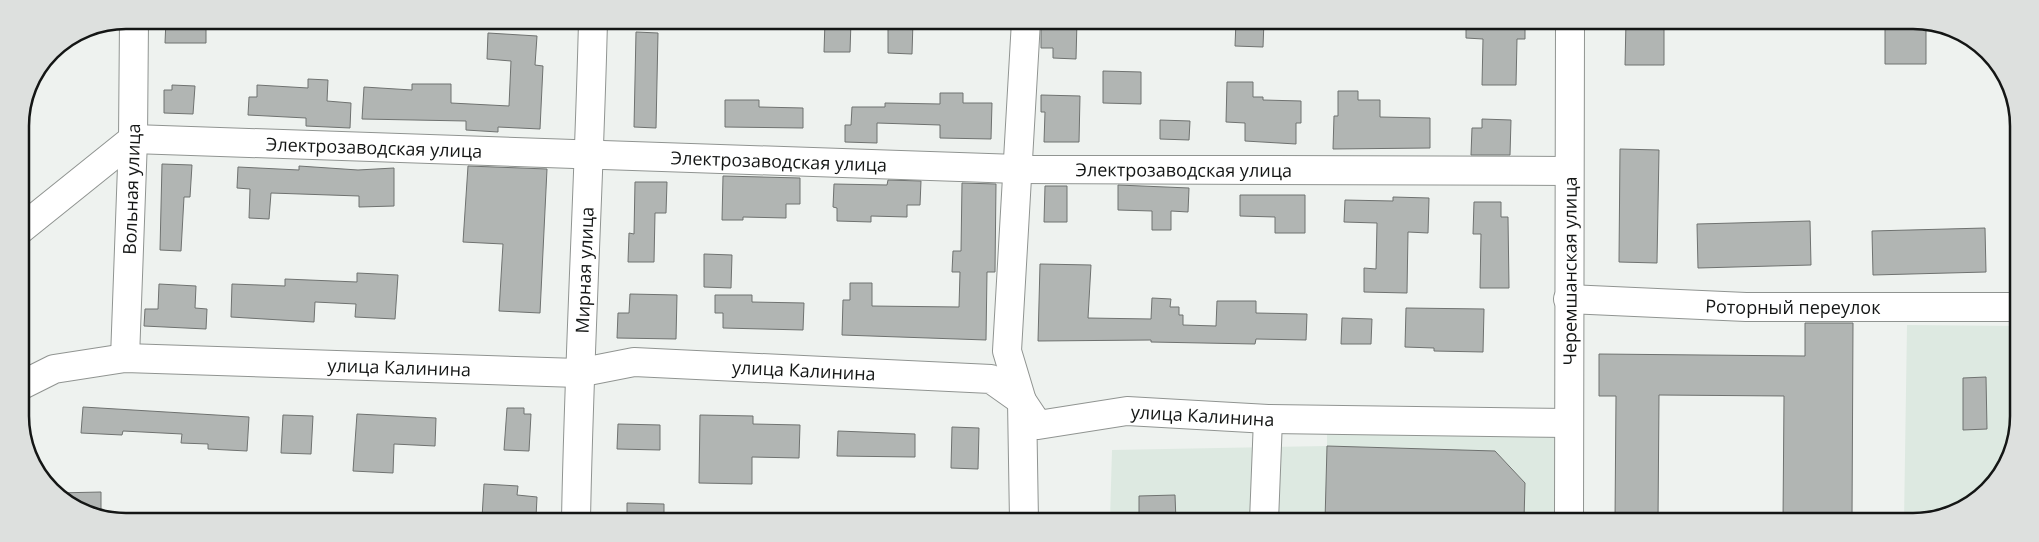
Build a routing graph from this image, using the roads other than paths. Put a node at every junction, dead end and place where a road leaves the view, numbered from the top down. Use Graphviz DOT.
graph roads {
  1 [pos="134,29"];
  2 [pos="593,29"];
  3 [pos="1026,29"];
  4 [pos="1570,29"];
  5 [pos="133,139"];
  6 [pos="590,156"];
  7 [pos="1018,169"];
  8 [pos="1570,171"];
  9 [pos="29,223"];
  10 [pos="1568,299"];
  11 [pos="2010,307"];
  12 [pos="125,358"];
  13 [pos="578,373"];
  14 [pos="29,382"];
  15 [pos="1022,401"];
  16 [pos="1268,419"];
  17 [pos="1569,423"];
  18 [pos="576,513"];
  19 [pos="1024,513"];
  20 [pos="1264,513"];
  21 [pos="1569,513"];
  1 -- 5 [label="street, Вольная улица"];
  2 -- 6 [label="street, Мирная улица"];
  3 -- 7 [label="street"];
  4 -- 8 [label="street, Черемшанская улица"];
  5 -- 6 [label="street, Электрозаводская улица"];
  5 -- 9 [label="street"];
  5 -- 12 [label="street, Вольная улица"];
  6 -- 7 [label="street, Электрозаводская улица"];
  6 -- 13 [label="street, Мирная улица"];
  7 -- 8 [label="street, Электрозаводская улица"];
  7 -- 15 [label="street"];
  8 -- 10 [label="street, Черемшанская улица"];
  10 -- 11 [label="street, Роторный переулок"];
  10 -- 17 [label="street, Черемшанская улица"];
  12 -- 13 [label="street, улица Калинина"];
  12 -- 14 [label="street, улица Калинина"];
  13 -- 15 [label="street, улица Калинина"];
  13 -- 18 [label="street, Мирная улица"];
  15 -- 16 [label="street, улица Калинина"];
  15 -- 19 [label="street"];
  16 -- 17 [label="street, улица Калинина"];
  16 -- 20 [label="street"];
  17 -- 21 [label="street, Черемшанская улица"];
}
